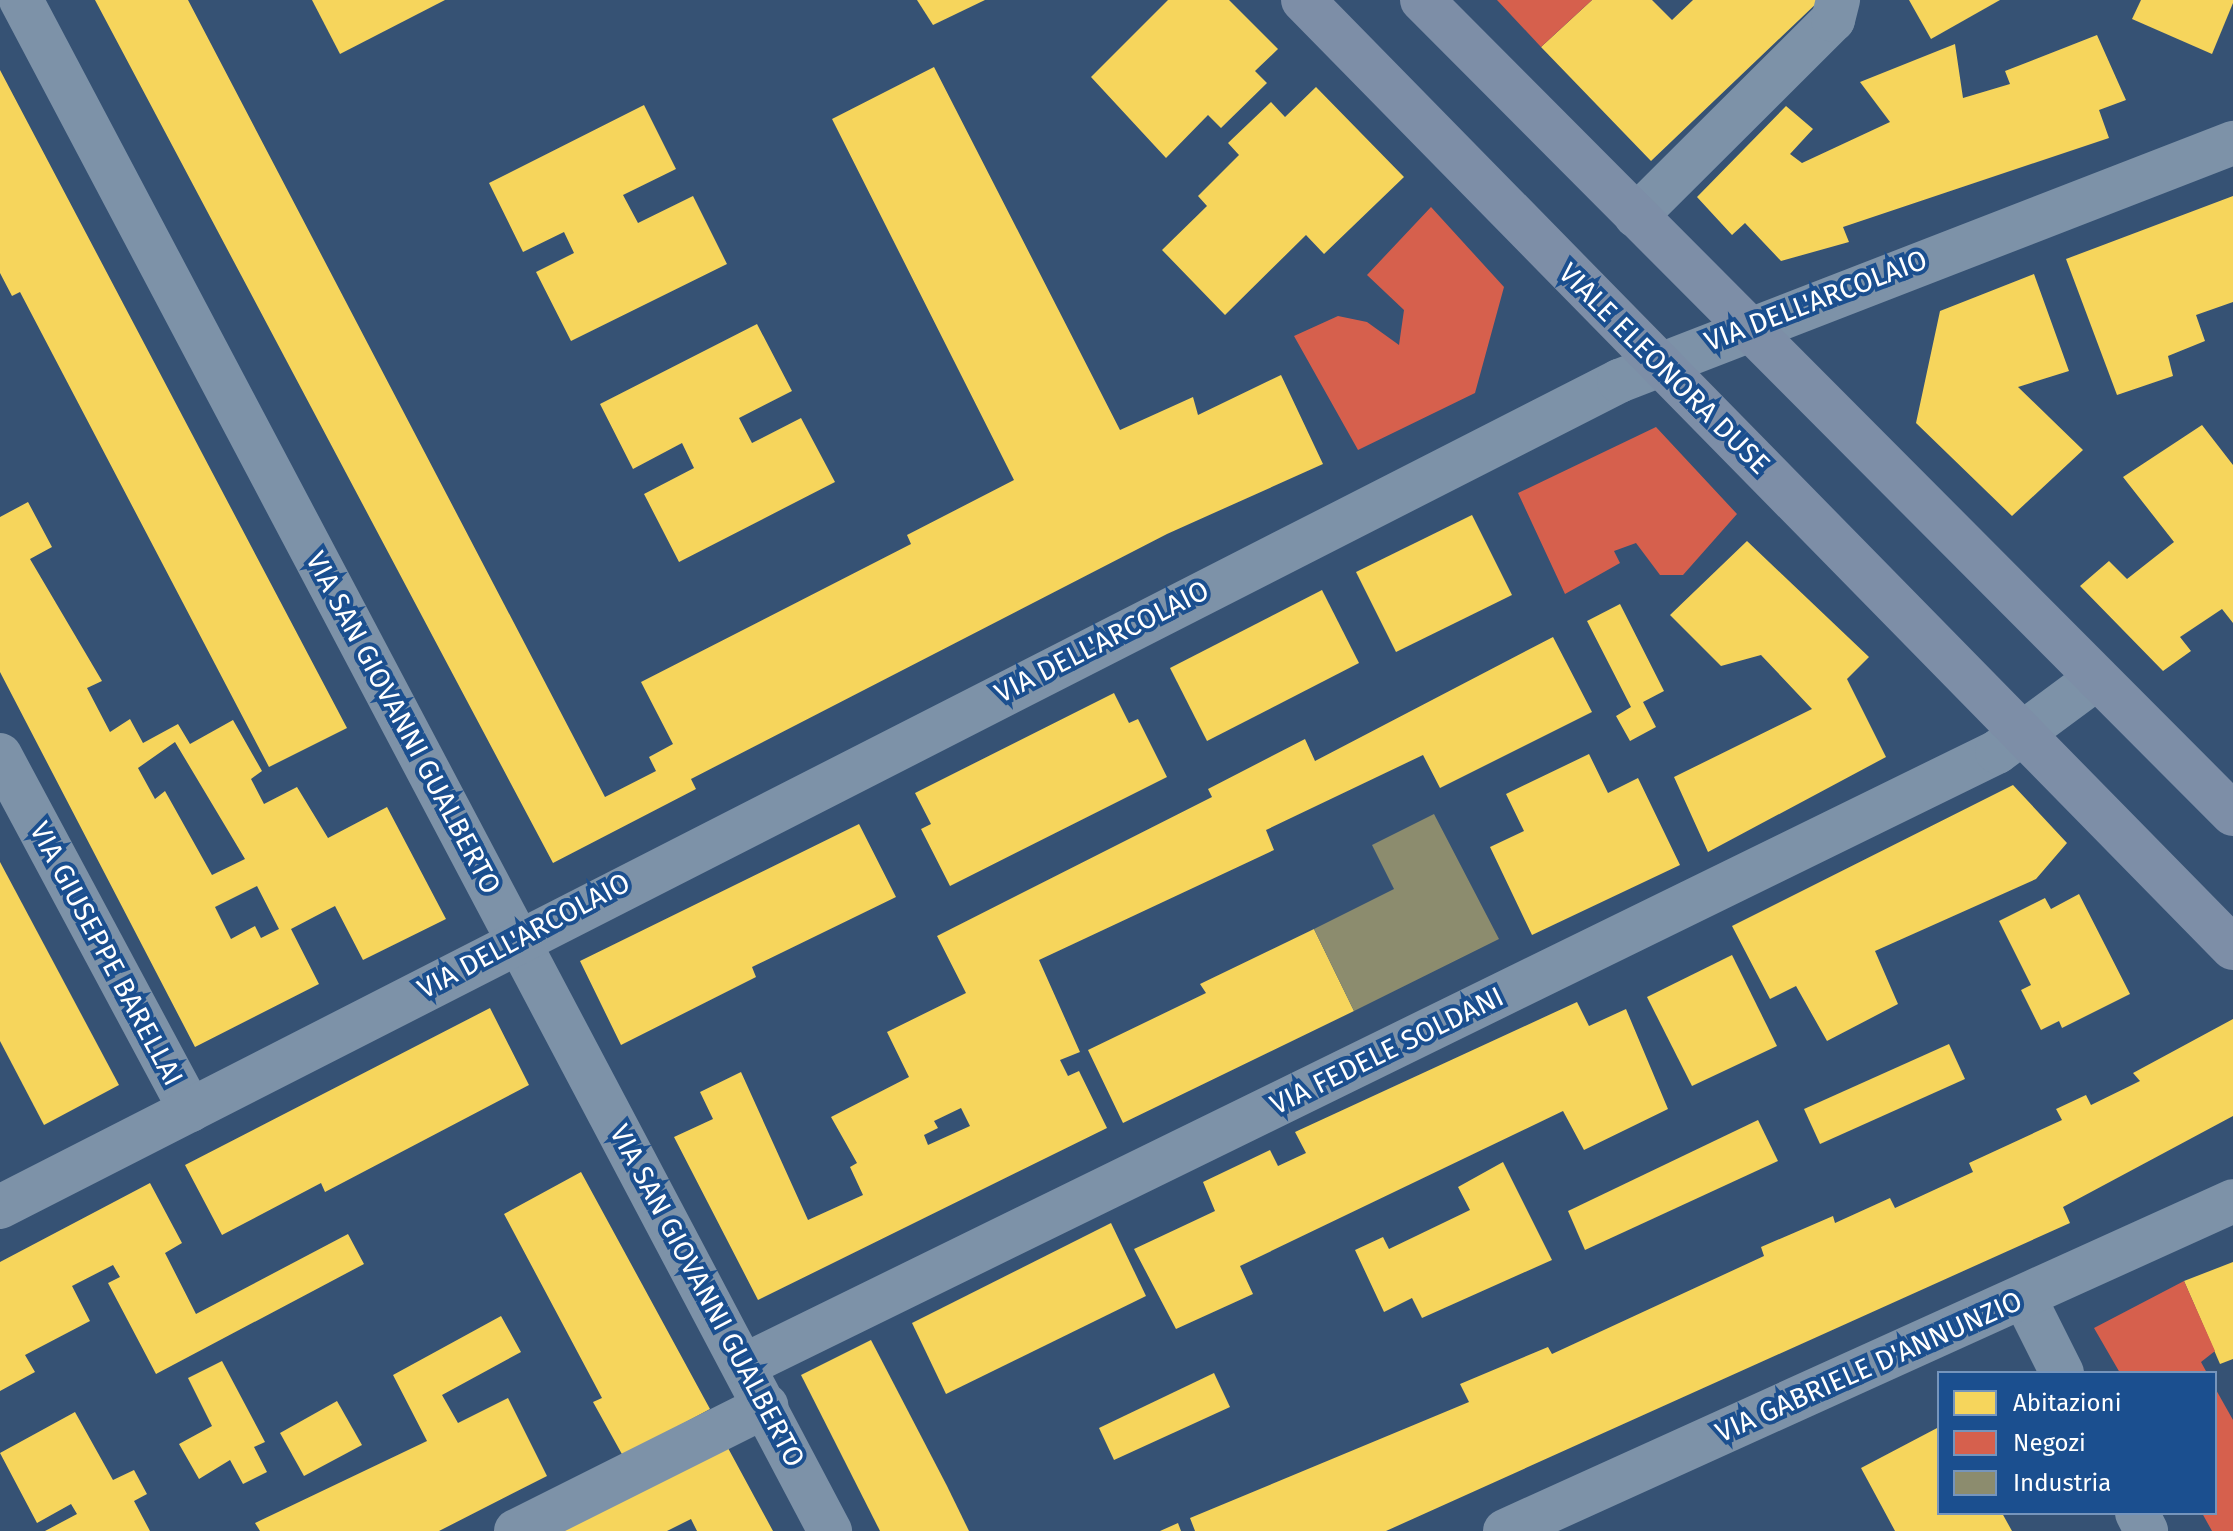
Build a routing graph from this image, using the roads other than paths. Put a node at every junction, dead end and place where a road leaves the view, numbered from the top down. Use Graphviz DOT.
graph roads {
  1 [pos="21,0"];
  2 [pos="1303,0"];
  3 [pos="1422,0"];
  4 [pos="1838,0"];
  5 [pos="2233,143"];
  6 [pos="1636,216"];
  7 [pos="1746,326"];
  8 [pos="1659,362"];
  9 [pos="2097,678"];
  10 [pos="2028,734"];
  11 [pos="0,755"];
  12 [pos="2233,814"];
  13 [pos="516,939"];
  14 [pos="2233,948"];
  15 [pos="190,1110"];
  16 [pos="2233,1201"];
  17 [pos="0,1207"];
  18 [pos="2024,1297"];
  19 [pos="745,1365"];
  20 [pos="2061,1371"];
  21 [pos="766,1406"];
  22 [pos="516,1531"];
  23 [pos="830,1531"];
  24 [pos="1505,1531"];
  1 -- 13 [label="street, VIA SAN GIOVANNI GUALBERTO"];
  2 -- 8 [label="main road, VIALE ELEONORA DUSE"];
  3 -- 6 [label="main road"];
  4 -- 6 [label="street"];
  5 -- 7 [label="street, VIA DELL'ARCOLAIO"];
  6 -- 7 [label="main road"];
  7 -- 8 [label="street, VIA DELL'ARCOLAIO"];
  7 -- 9 [label="main road"];
  8 -- 10 [label="main road, VIALE ELEONORA DUSE"];
  8 -- 13 [label="street, VIA DELL'ARCOLAIO"];
  9 -- 10 [label="street"];
  9 -- 12 [label="main road"];
  10 -- 14 [label="main road, VIALE ELEONORA DUSE"];
  10 -- 19 [label="street, VIA FEDELE SOLDANI"];
  11 -- 15 [label="street, VIA GIUSEPPE BARELLAI"];
  13 -- 15 [label="street, VIA DELL'ARCOLAIO"];
  13 -- 19 [label="street, VIA SAN GIOVANNI GUALBERTO"];
  15 -- 17 [label="street, VIA DELL'ARCOLAIO"];
  16 -- 18 [label="street, VIA GABRIELE D'ANNUNZIO"];
  18 -- 20 [label="street"];
  18 -- 24 [label="street, VIA GABRIELE D'ANNUNZIO"];
  19 -- 21 [label="street, VIA SAN GIOVANNI GUALBERTO"];
  21 -- 22 [label="street"];
  21 -- 23 [label="street, VIA SAN GIOVANNI GUALBERTO"];
}
